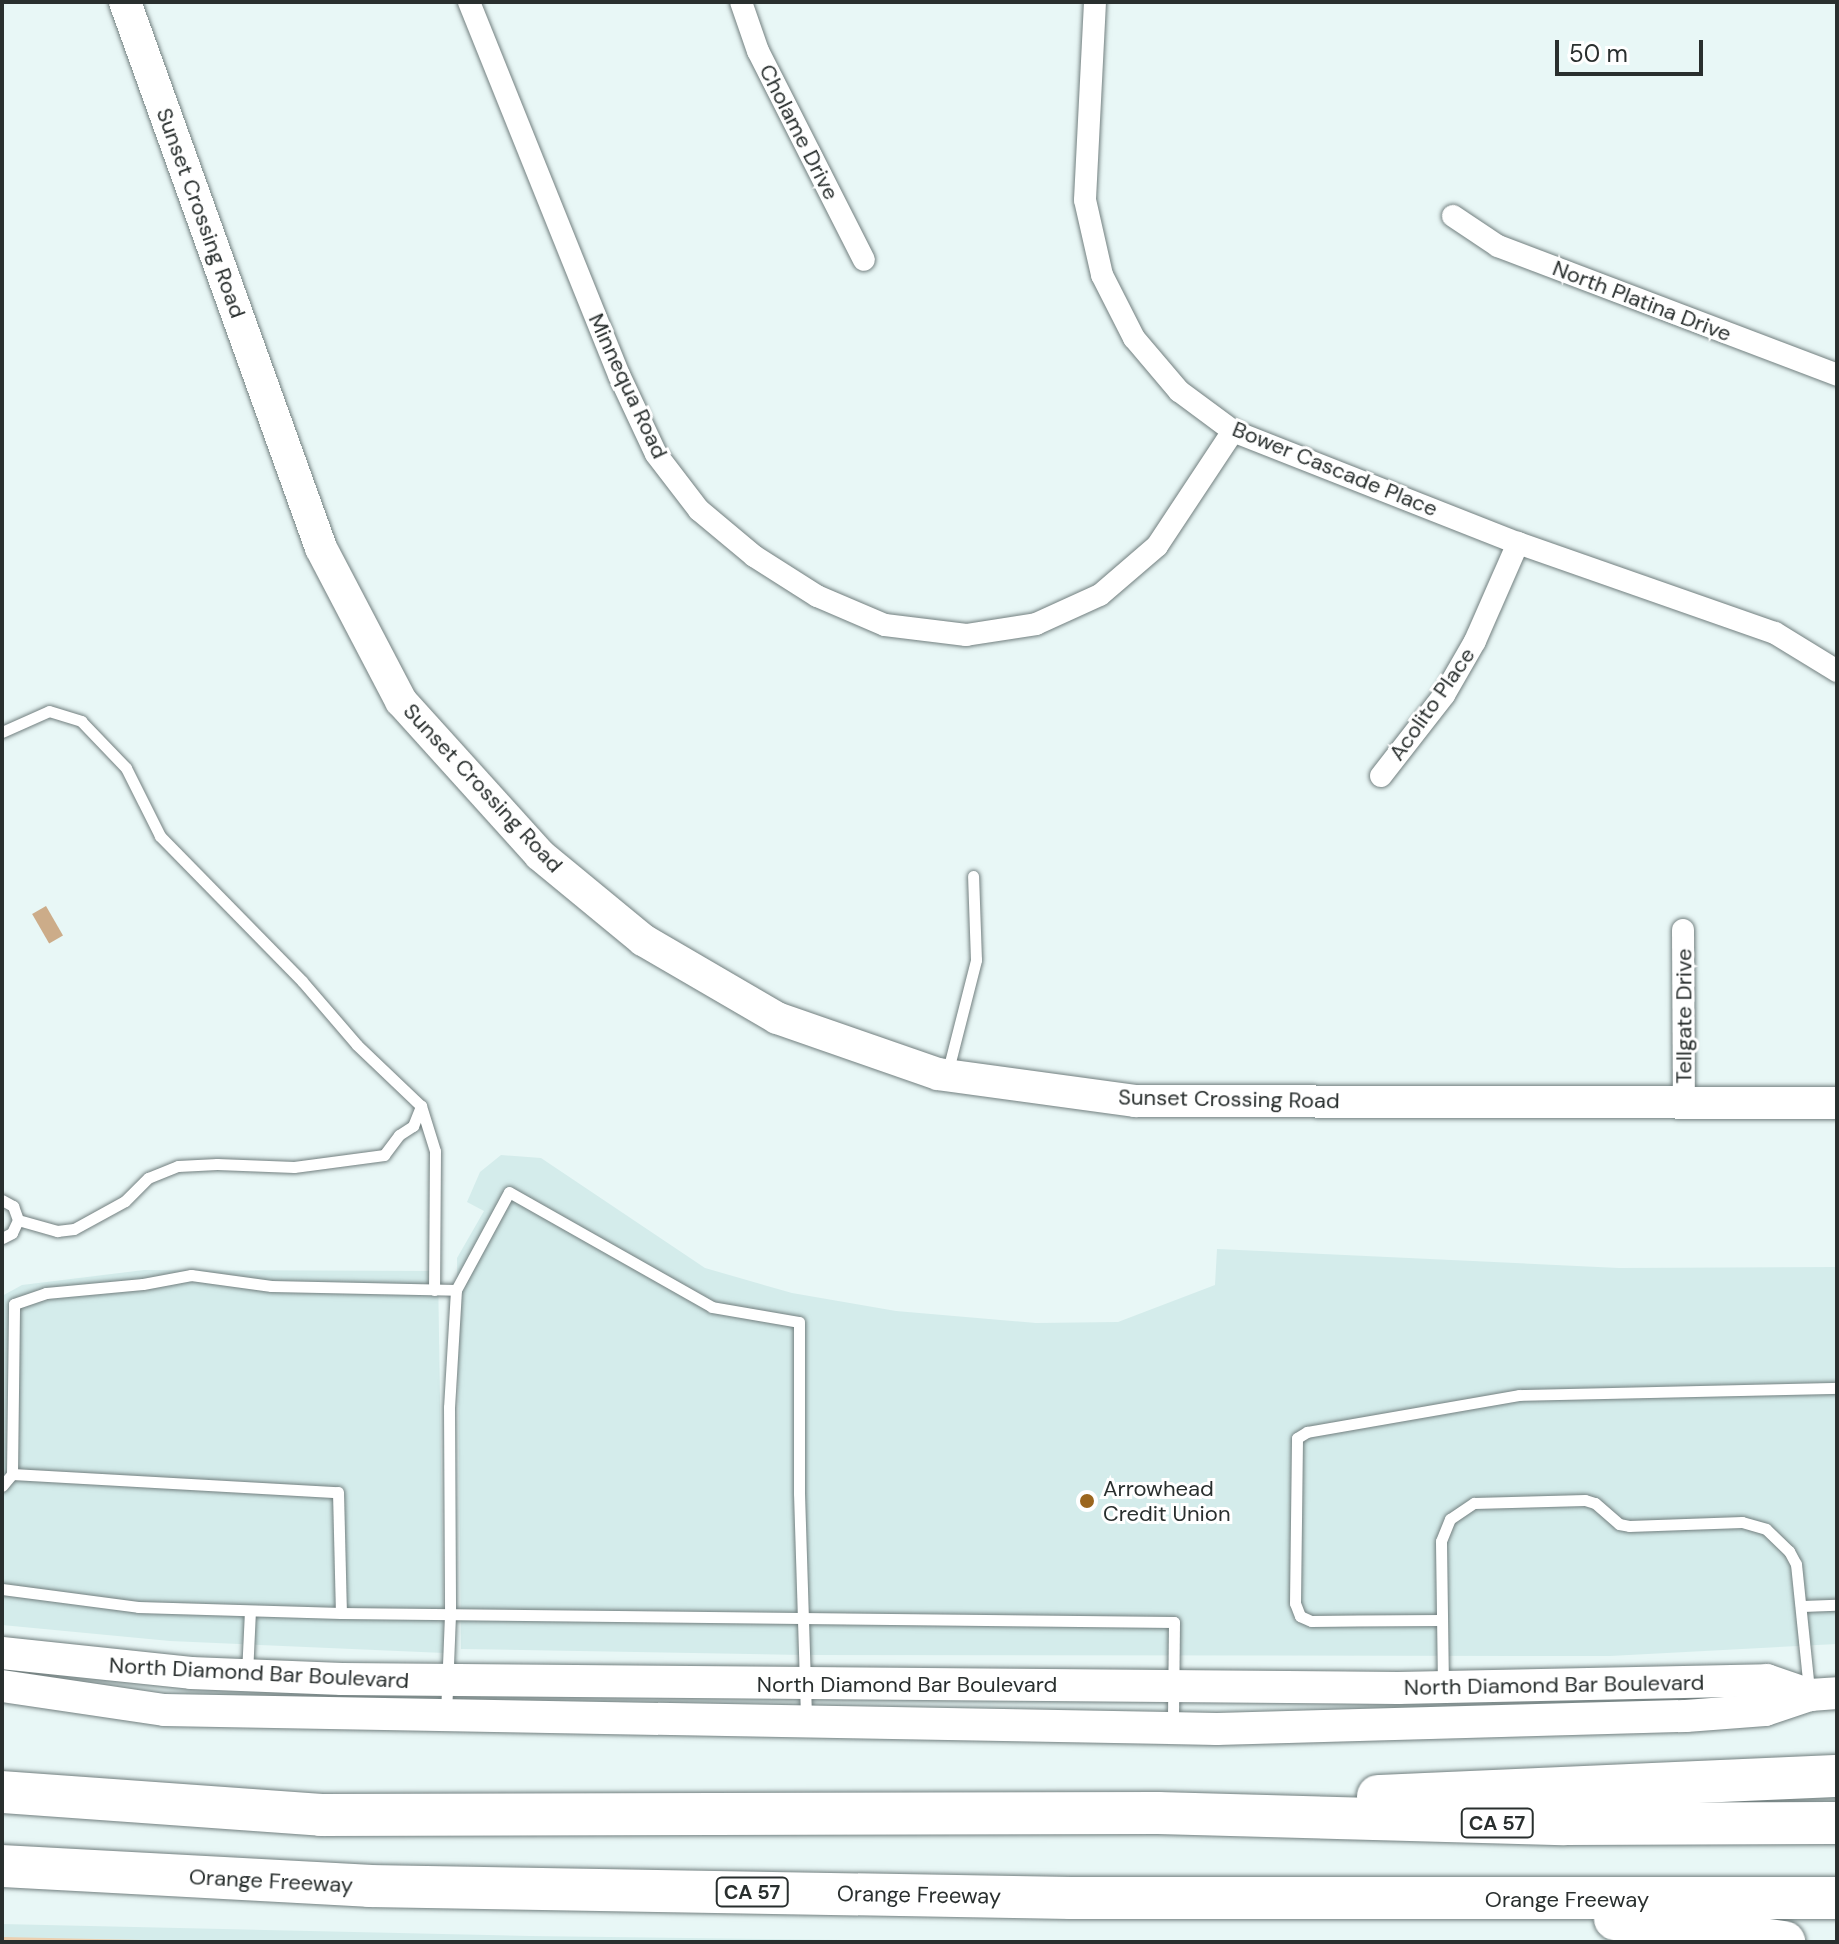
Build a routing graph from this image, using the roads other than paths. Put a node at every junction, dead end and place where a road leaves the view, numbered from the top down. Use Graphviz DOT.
graph roads {
  1 [pos="125,2"];
  2 [pos="469,2"];
  3 [pos="741,2"];
  4 [pos="1095,2"];
  5 [pos="1453,216"];
  6 [pos="864,260"];
  7 [pos="1837,375"];
  8 [pos="1233,431"];
  9 [pos="1518,543"];
  10 [pos="1837,671"];
  11 [pos="2,732"];
  12 [pos="1381,776"];
  13 [pos="973,876"];
  14 [pos="1683,930"];
  15 [pos="947,1075"];
  16 [pos="1684,1103"];
  17 [pos="1837,1103"];
  18 [pos="421,1106"];
  19 [pos="2,1200"];
  20 [pos="18,1220"];
  21 [pos="2,1238"];
  22 [pos="434,1290"];
  23 [pos="456,1290"];
  24 [pos="1837,1388"];
  25 [pos="12,1474"];
  26 [pos="2,1486"];
  27 [pos="2,1589"];
  28 [pos="1837,1605"];
  29 [pos="1801,1606"];
  30 [pos="250,1611"];
  31 [pos="341,1613"];
  32 [pos="450,1615"];
  33 [pos="1442,1620"];
  34 [pos="801,1621"];
  35 [pos="2,1653"];
  36 [pos="247,1675"];
  37 [pos="450,1682"];
  38 [pos="2,1686"];
  39 [pos="802,1686"];
  40 [pos="1173,1687"];
  41 [pos="1823,1694"];
  42 [pos="1444,1705"];
  43 [pos="446,1718"];
  44 [pos="806,1721"];
  45 [pos="1174,1729"];
  46 [pos="1837,1776"];
  47 [pos="2,1792"];
  48 [pos="1158,1813"];
  49 [pos="1837,1823"];
  50 [pos="2,1866"];
  51 [pos="1837,1898"];
  52 [pos="1503,1900"];
  53 [pos="1784,1942"];
  1 -- 15 [label="main road, Sunset Crossing Road"];
  2 -- 8 [label="street, Minnequa Road"];
  3 -- 6 [label="street, Cholame Drive"];
  4 -- 8 [label="street, Bower Cascade Place"];
  5 -- 7 [label="street, North Platina Drive"];
  8 -- 9 [label="street, Bower Cascade Place"];
  9 -- 10 [label="street, Bower Cascade Place"];
  9 -- 12 [label="street, Acolito Place"];
  11 -- 18 [label="lane"];
  13 -- 15 [label="lane"];
  14 -- 16 [label="street, Tellgate Drive"];
  15 -- 16 [label="main road, Sunset Crossing Road"];
  16 -- 17 [label="main road, Sunset Crossing Road"];
  18 -- 20 [label="lane"];
  18 -- 22 [label="lane"];
  19 -- 20 [label="lane"];
  20 -- 21 [label="lane"];
  22 -- 23 [label="lane"];
  22 -- 25 [label="lane"];
  23 -- 32 [label="lane"];
  23 -- 34 [label="lane"];
  24 -- 33 [label="lane"];
  25 -- 26 [label="lane"];
  25 -- 31 [label="lane"];
  27 -- 30 [label="lane"];
  28 -- 29 [label="lane"];
  29 -- 33 [label="lane"];
  29 -- 41 [label="lane"];
  30 -- 31 [label="lane"];
  30 -- 36 [label="lane"];
  31 -- 32 [label="lane"];
  32 -- 34 [label="lane"];
  32 -- 37 [label="lane"];
  33 -- 42 [label="lane"];
  34 -- 39 [label="lane"];
  34 -- 40 [label="lane"];
  35 -- 36 [label="main road, North Diamond Bar Boulevard"];
  36 -- 37 [label="main road, North Diamond Bar Boulevard"];
  37 -- 39 [label="main road, North Diamond Bar Boulevard"];
  37 -- 43 [label="lane"];
  38 -- 43 [label="main road, North Diamond Bar Boulevard"];
  39 -- 40 [label="main road, North Diamond Bar Boulevard"];
  39 -- 44 [label="lane"];
  40 -- 42 [label="main road, North Diamond Bar Boulevard"];
  40 -- 45 [label="lane"];
  41 -- 42 [label="main road, North Diamond Bar Boulevard"];
  42 -- 45 [label="main road, North Diamond Bar Boulevard"];
  43 -- 44 [label="main road, North Diamond Bar Boulevard"];
  44 -- 45 [label="main road, North Diamond Bar Boulevard"];
  46 -- 48 [label="highway"];
  47 -- 48 [label="highway, CA 57"];
  48 -- 49 [label="highway, CA 57"];
  50 -- 52 [label="highway, Orange Freeway / CA 57"];
  51 -- 52 [label="highway, Orange Freeway / CA 57"];
  52 -- 53 [label="highway"];
}
